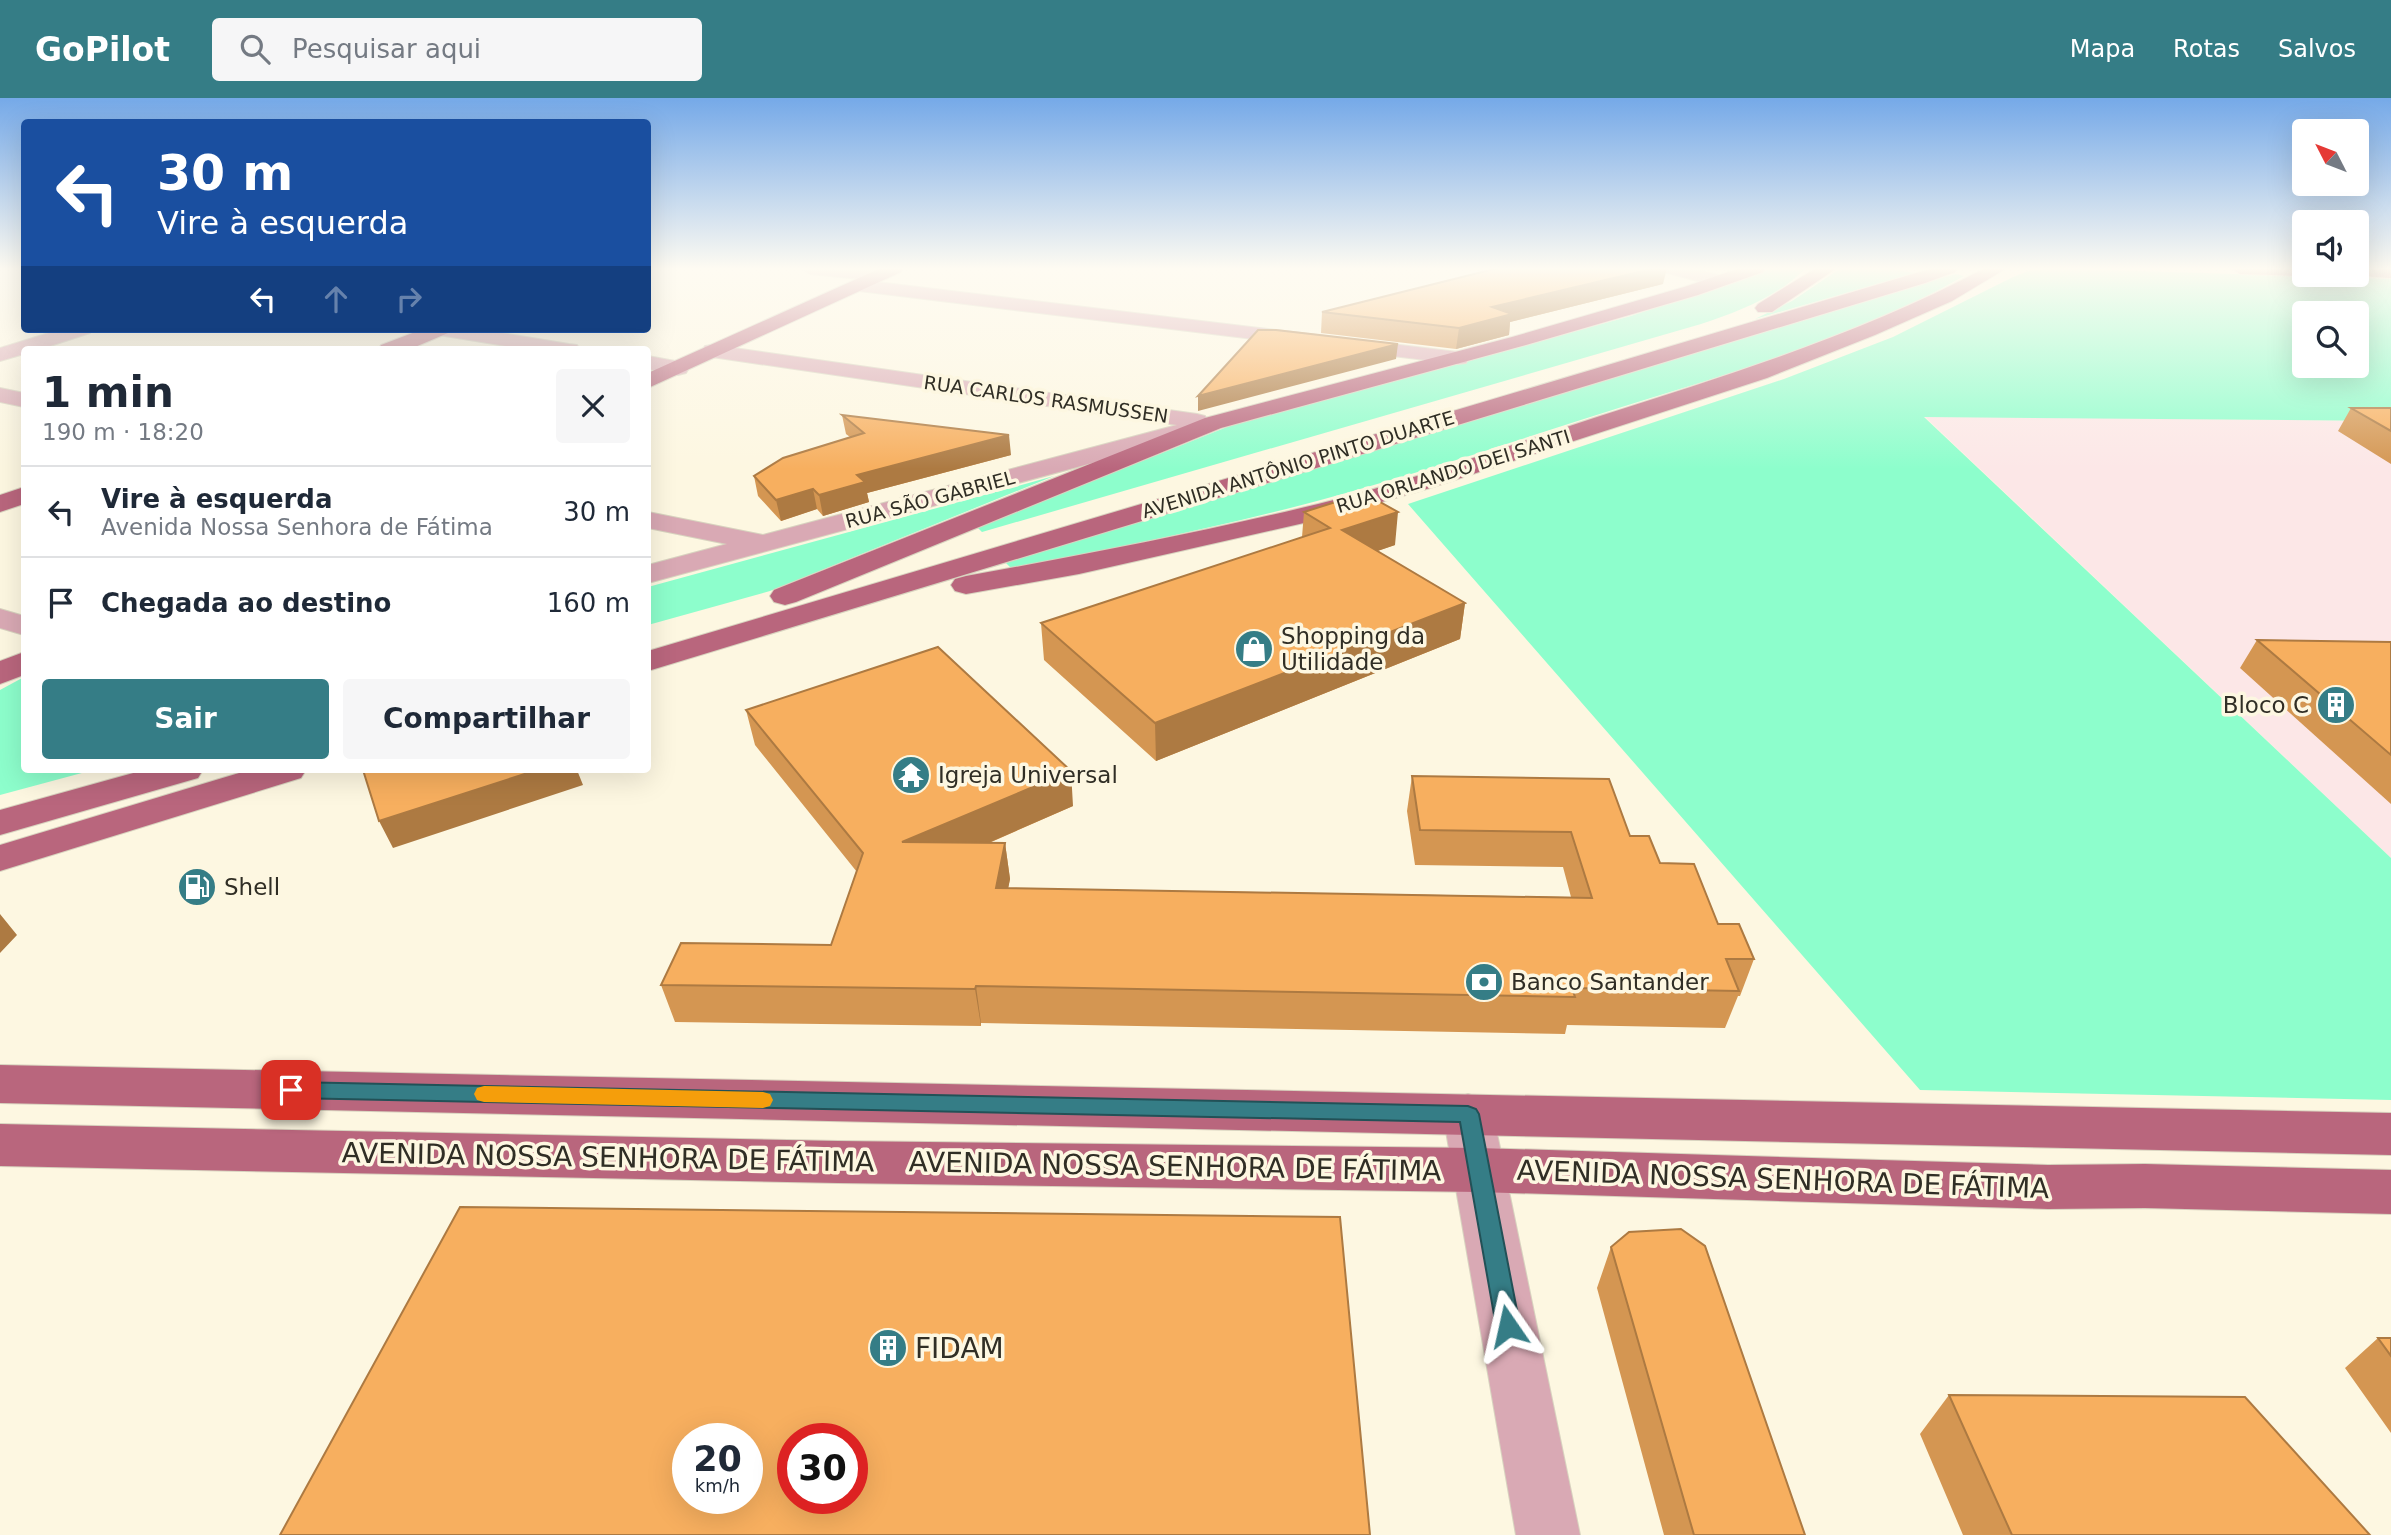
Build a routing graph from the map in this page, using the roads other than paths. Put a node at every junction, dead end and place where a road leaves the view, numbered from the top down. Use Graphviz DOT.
graph roads {
  1 [pos="63,335"];
  2 [pos="425,335"];
  3 [pos="477,335"];
  4 [pos="748,335"];
  5 [pos="1295,335"];
  6 [pos="1536,335"];
  7 [pos="1684,335"];
  8 [pos="1722,335"];
  9 [pos="1857,335"];
  10 [pos="28,346"];
  11 [pos="398,346"];
  12 [pos="544,346"];
  13 [pos="21,348"];
  14 [pos="713,351"];
  15 [pos="0,355"];
  16 [pos="1458,358"];
  17 [pos="651,364"];
  18 [pos="678,368"];
  19 [pos="651,380"];
  20 [pos="0,395"];
  21 [pos="21,399"];
  22 [pos="1213,423"];
  23 [pos="21,496"];
  24 [pos="0,505"];
  25 [pos="651,521"];
  26 [pos="767,544"];
  27 [pos="651,573"];
  28 [pos="789,607"];
  29 [pos="0,618"];
  30 [pos="21,625"];
  31 [pos="651,636"];
  32 [pos="651,660"];
  33 [pos="21,664"];
  34 [pos="0,674"];
  35 [pos="175,773"];
  36 [pos="278,773"];
  37 [pos="0,823"];
  38 [pos="0,858"];
  39 [pos="0,1084"];
  40 [pos="1468,1114"];
  41 [pos="2391,1134"];
  42 [pos="0,1145"];
  43 [pos="1478,1170"];
  44 [pos="2391,1192"];
  45 [pos="1548,1535"];
  1 -- 10 [label="street"];
  2 -- 11 [label="main road"];
  3 -- 12 [label="street"];
  4 -- 14 [label="main road"];
  5 -- 16 [label="street"];
  6 -- 16 [label="main road, RUA SÃO GABRIEL"];
  7 -- 28 [label="main road, AVENIDA ANTÔNIO PINTO DUARTE"];
  8 -- 28 [label="main road, AVENIDA ANTÔNIO PINTO DUARTE"];
  9 -- 28 [label="main road, RUA ORLANDO DEI SANTI"];
  13 -- 15 [label="street"];
  14 -- 18 [label="main road"];
  14 -- 22 [label="street, RUA CARLOS RASMUSSEN"];
  16 -- 22 [label="main road, RUA SÃO GABRIEL"];
  17 -- 18 [label="street"];
  18 -- 19 [label="main road"];
  20 -- 21 [label="street"];
  22 -- 26 [label="street, RUA SÃO GABRIEL"];
  22 -- 28 [label="main road, RUA SÃO GABRIEL"];
  23 -- 24 [label="main road"];
  25 -- 26 [label="street"];
  26 -- 27 [label="street, RUA SÃO GABRIEL"];
  28 -- 31 [label="main road, AVENIDA ANTÔNIO PINTO DUARTE"];
  28 -- 32 [label="main road, AVENIDA ANTÔNIO PINTO DUARTE"];
  29 -- 30 [label="street"];
  33 -- 34 [label="main road"];
  35 -- 37 [label="main road"];
  36 -- 38 [label="main road"];
  39 -- 40 [label="main road"];
  40 -- 41 [label="main road"];
  40 -- 43 [label="street"];
  42 -- 43 [label="main road, AVENIDA NOSSA SENHORA DE FÁTIMA"];
  43 -- 44 [label="main road, AVENIDA NOSSA SENHORA DE FÁTIMA"];
  43 -- 45 [label="street"];
}
